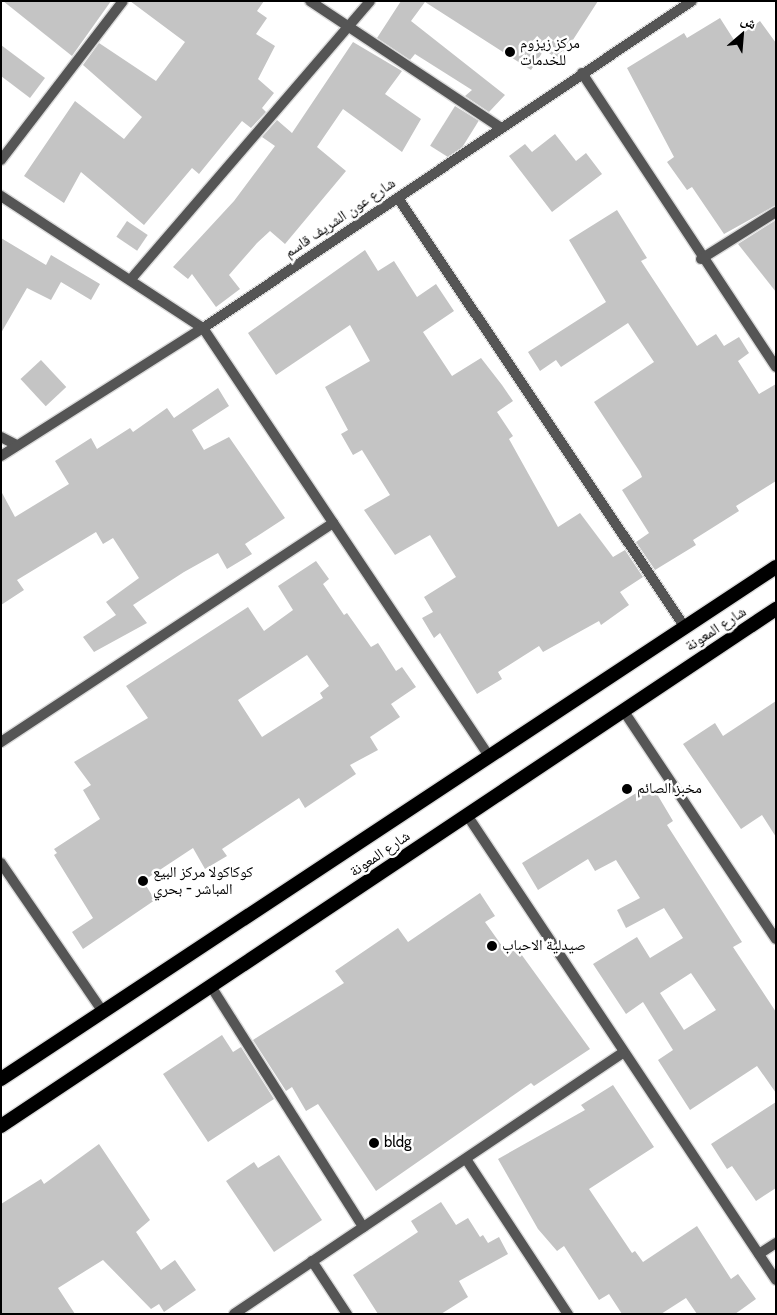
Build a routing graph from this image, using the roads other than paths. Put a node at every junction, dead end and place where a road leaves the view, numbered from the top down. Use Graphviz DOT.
graph roads {
  1 [pos="123,1"];
  2 [pos="310,1"];
  3 [pos="370,1"];
  4 [pos="692,1"];
  5 [pos="346,26"];
  6 [pos="582,73"];
  7 [pos="501,128"];
  8 [pos="1,160"];
  9 [pos="1,196"];
  10 [pos="398,198"];
  11 [pos="776,212"];
  12 [pos="701,259"];
  13 [pos="132,278"];
  14 [pos="203,328"];
  15 [pos="776,366"];
  16 [pos="1,437"];
  17 [pos="17,445"];
  18 [pos="1,456"];
  19 [pos="333,522"];
  20 [pos="776,567"];
  21 [pos="776,609"];
  22 [pos="684,626"];
  23 [pos="623,710"];
  24 [pos="1,742"];
  25 [pos="489,756"];
  26 [pos="467,814"];
  27 [pos="1,863"];
  28 [pos="776,938"];
  29 [pos="212,988"];
  30 [pos="103,1012"];
  31 [pos="623,1053"];
  32 [pos="1,1079"];
  33 [pos="1,1126"];
  34 [pos="466,1159"];
  35 [pos="363,1227"];
  36 [pos="776,1243"];
  37 [pos="759,1254"];
  38 [pos="312,1261"];
  39 [pos="776,1280"];
  40 [pos="234,1314"];
  41 [pos="347,1314"];
  42 [pos="568,1314"];
  1 -- 8 [label="street"];
  2 -- 5 [label="street"];
  3 -- 5 [label="street"];
  4 -- 6 [label="street, شارع عون الشريف قاسم"];
  5 -- 7 [label="street"];
  5 -- 13 [label="street"];
  6 -- 7 [label="street, شارع عون الشريف قاسم"];
  6 -- 12 [label="street"];
  7 -- 10 [label="street, شارع عون الشريف قاسم"];
  9 -- 13 [label="street"];
  10 -- 14 [label="street, شارع عون الشريف قاسم"];
  10 -- 22 [label="street"];
  11 -- 12 [label="street"];
  12 -- 15 [label="street"];
  13 -- 14 [label="street"];
  14 -- 17 [label="street, شارع عون الشريف قاسم"];
  14 -- 19 [label="street"];
  16 -- 17 [label="street"];
  17 -- 18 [label="street, شارع عون الشريف قاسم"];
  19 -- 24 [label="street"];
  19 -- 25 [label="street"];
  20 -- 22 [label="highway, شارع المعونة"];
  21 -- 23 [label="highway, شارع المعونة"];
  22 -- 25 [label="highway, شارع المعونة"];
  23 -- 26 [label="highway, شارع المعونة"];
  23 -- 28 [label="street"];
  25 -- 30 [label="highway, شارع المعونة"];
  26 -- 29 [label="highway, شارع المعونة"];
  26 -- 31 [label="street"];
  27 -- 30 [label="street"];
  29 -- 33 [label="highway, شارع المعونة"];
  29 -- 35 [label="street"];
  30 -- 32 [label="highway, شارع المعونة"];
  31 -- 34 [label="street"];
  31 -- 37 [label="street"];
  34 -- 35 [label="street"];
  34 -- 42 [label="street"];
  35 -- 38 [label="street"];
  36 -- 37 [label="street"];
  37 -- 39 [label="street"];
  38 -- 40 [label="street"];
  38 -- 41 [label="street"];
}
